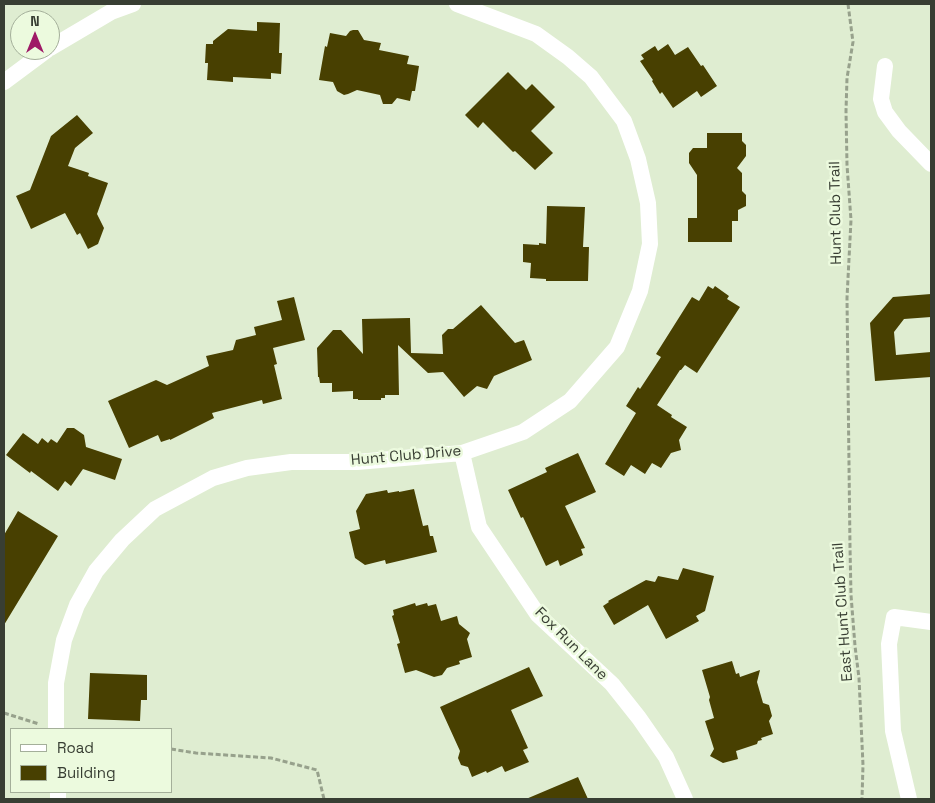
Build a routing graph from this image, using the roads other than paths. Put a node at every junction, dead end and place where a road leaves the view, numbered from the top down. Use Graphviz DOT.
graph roads {
  1 [pos="133,4"];
  2 [pos="457,4"];
  3 [pos="60,42"];
  4 [pos="33,60"];
  5 [pos="885,66"];
  6 [pos="4,82"];
  7 [pos="931,164"];
  8 [pos="462,453"];
  9 [pos="931,622"];
  10 [pos="56,728"];
  11 [pos="685,799"];
  12 [pos="909,799"];
  1 -- 3 [label="street"];
  2 -- 8 [label="street, Hunt Club Drive"];
  4 -- 6 [label="street"];
  5 -- 7 [label="street"];
  8 -- 10 [label="street, Hunt Club Drive"];
  8 -- 11 [label="street, Fox Run Lane"];
  9 -- 12 [label="street"];
}
